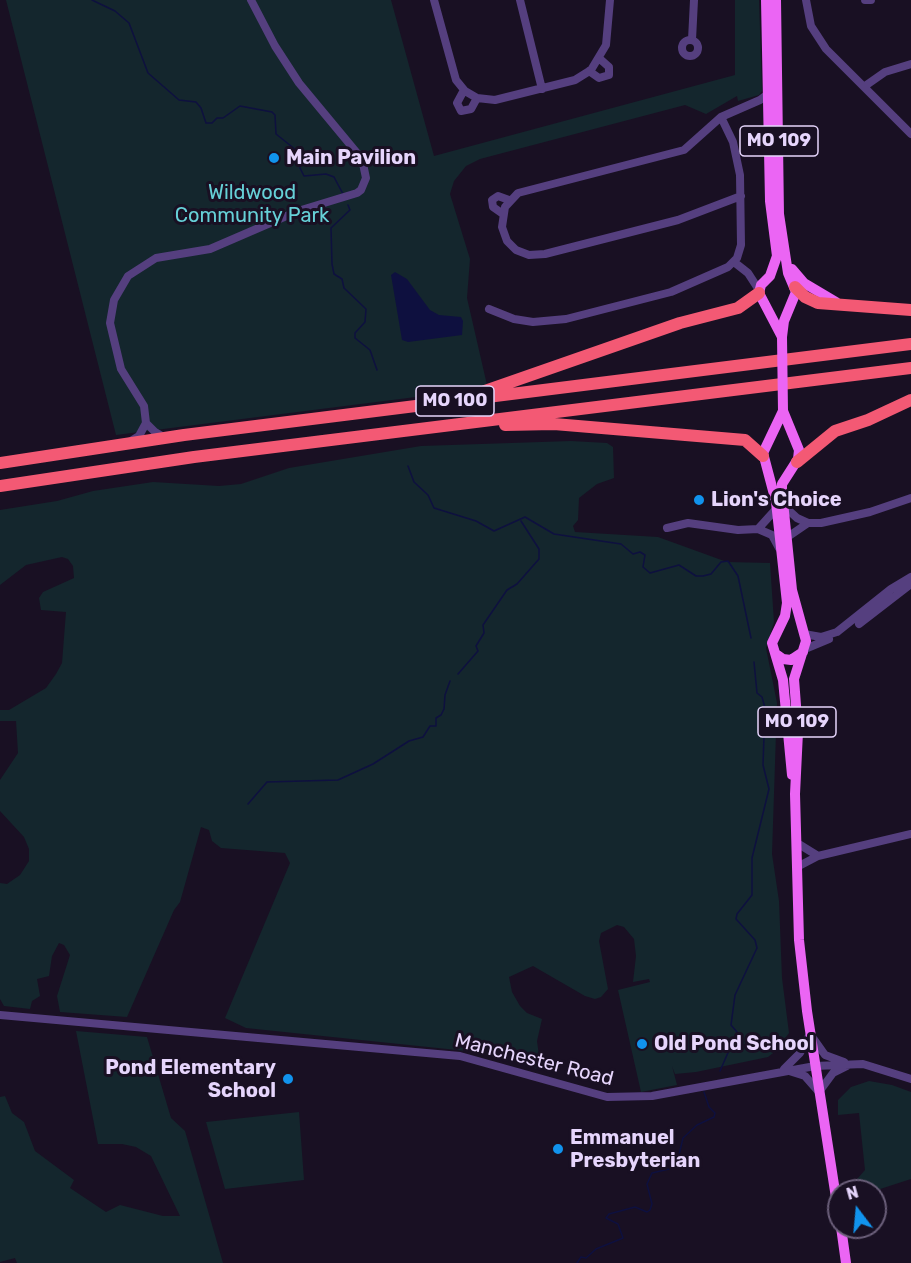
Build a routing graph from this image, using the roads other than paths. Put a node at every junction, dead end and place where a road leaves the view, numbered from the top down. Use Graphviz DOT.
graph roads {
  1 [pos="251,0"];
  2 [pos="434,0"];
  3 [pos="520,0"];
  4 [pos="610,0"];
  5 [pos="694,0"];
  6 [pos="766,0"];
  7 [pos="776,0"];
  8 [pos="806,0"];
  9 [pos="865,0"];
  10 [pos="871,0"];
  11 [pos="692,40"];
  12 [pos="600,59"];
  13 [pos="911,64"];
  14 [pos="589,71"];
  15 [pos="866,86"];
  16 [pos="542,88"];
  17 [pos="464,90"];
  18 [pos="768,94"];
  19 [pos="477,98"];
  20 [pos="748,106"];
  21 [pos="768,114"];
  22 [pos="721,117"];
  23 [pos="911,134"];
  24 [pos="741,196"];
  25 [pos="510,200"];
  26 [pos="502,214"];
  27 [pos="786,258"];
  28 [pos="734,262"];
  29 [pos="748,273"];
  30 [pos="768,277"];
  31 [pos="793,284"];
  32 [pos="759,292"];
  33 [pos="842,304"];
  34 [pos="790,306"];
  35 [pos="768,308"];
  36 [pos="489,309"];
  37 [pos="911,310"];
  38 [pos="782,337"];
  39 [pos="911,344"];
  40 [pos="911,368"];
  41 [pos="911,400"];
  42 [pos="447,402"];
  43 [pos="783,411"];
  44 [pos="146,423"];
  45 [pos="465,424"];
  46 [pos="165,438"];
  47 [pos="767,441"];
  48 [pos="130,442"];
  49 [pos="798,444"];
  50 [pos="765,459"];
  51 [pos="0,463"];
  52 [pos="795,464"];
  53 [pos="0,486"];
  54 [pos="911,498"];
  55 [pos="781,507"];
  56 [pos="808,523"];
  57 [pos="667,528"];
  58 [pos="758,529"];
  59 [pos="789,536"];
  60 [pos="780,548"];
  61 [pos="911,577"];
  62 [pos="911,584"];
  63 [pos="776,632"];
  64 [pos="803,634"];
  65 [pos="804,651"];
  66 [pos="776,654"];
  67 [pos="795,794"];
  68 [pos="911,834"];
  69 [pos="796,843"];
  70 [pos="818,856"];
  71 [pos="797,867"];
  72 [pos="0,1015"];
  73 [pos="810,1034"];
  74 [pos="850,1064"];
  75 [pos="815,1066"];
  76 [pos="783,1070"];
  77 [pos="911,1079"];
  78 [pos="819,1092"];
  79 [pos="833,1179"];
  80 [pos="843,1239"];
  81 [pos="846,1263"];
  1 -- 44 [label="street"];
  2 -- 17 [label="street"];
  3 -- 16 [label="street"];
  4 -- 12 [label="street"];
  5 -- 11 [label="street"];
  6 -- 18 [label="main road, MO 109"];
  7 -- 27 [label="main road, MO 109"];
  8 -- 15 [label="street"];
  9 -- 10 [label="street"];
  12 -- 14 [label="street"];
  12 -- 14 [label="street"];
  13 -- 15 [label="street"];
  14 -- 16 [label="street"];
  15 -- 23 [label="street"];
  16 -- 19 [label="street"];
  17 -- 19 [label="street"];
  17 -- 19 [label="street"];
  18 -- 20 [label="street"];
  18 -- 21 [label="main road, MO 109"];
  20 -- 21 [label="street"];
  20 -- 22 [label="street"];
  21 -- 30 [label="main road, MO 109"];
  22 -- 24 [label="street"];
  22 -- 25 [label="street"];
  24 -- 26 [label="street"];
  24 -- 28 [label="street"];
  25 -- 26 [label="street"];
  25 -- 26 [label="street"];
  27 -- 31 [label="main road, MO 109"];
  27 -- 33 [label="main road"];
  28 -- 29 [label="street"];
  28 -- 36 [label="street"];
  29 -- 30 [label="street"];
  29 -- 32 [label="street"];
  30 -- 31 [label="main road"];
  30 -- 32 [label="main road, MO 109"];
  31 -- 33 [label="highway"];
  31 -- 34 [label="main road, MO 109"];
  32 -- 35 [label="main road, MO 109"];
  32 -- 42 [label="highway"];
  33 -- 37 [label="highway"];
  34 -- 35 [label="main road"];
  34 -- 38 [label="main road, MO 109"];
  35 -- 38 [label="main road, MO 109"];
  38 -- 43 [label="main road, MO 109, bridge"];
  39 -- 42 [label="highway, MO 100"];
  40 -- 45 [label="highway, MO 100"];
  41 -- 52 [label="highway"];
  42 -- 46 [label="highway, MO 100"];
  43 -- 47 [label="main road, MO 109"];
  43 -- 49 [label="main road, MO 109"];
  44 -- 46 [label="street"];
  44 -- 48 [label="street"];
  45 -- 50 [label="highway"];
  45 -- 53 [label="highway, MO 100"];
  46 -- 48 [label="highway, MO 100"];
  47 -- 49 [label="main road"];
  47 -- 50 [label="main road, MO 109"];
  48 -- 51 [label="highway, MO 100"];
  49 -- 52 [label="main road, MO 109"];
  50 -- 52 [label="main road"];
  50 -- 55 [label="main road, MO 109"];
  52 -- 55 [label="main road, MO 109"];
  54 -- 56 [label="street"];
  55 -- 56 [label="street"];
  55 -- 58 [label="street"];
  55 -- 59 [label="main road, MO 109"];
  55 -- 60 [label="main road, MO 109"];
  56 -- 59 [label="street"];
  57 -- 58 [label="street"];
  58 -- 60 [label="street"];
  59 -- 64 [label="main road, MO 109"];
  60 -- 63 [label="main road, MO 109"];
  61 -- 64 [label="street"];
  62 -- 65 [label="street"];
  63 -- 64 [label="main road"];
  63 -- 66 [label="main road, MO 109"];
  64 -- 65 [label="main road, MO 109"];
  65 -- 66 [label="main road"];
  65 -- 67 [label="main road, MO 109"];
  66 -- 67 [label="main road, MO 109"];
  67 -- 69 [label="main road, MO 109"];
  68 -- 70 [label="street"];
  69 -- 70 [label="street"];
  69 -- 71 [label="main road, MO 109"];
  70 -- 71 [label="street"];
  71 -- 73 [label="main road, MO 109"];
  72 -- 76 [label="street, Manchester Road"];
  73 -- 74 [label="street"];
  73 -- 75 [label="main road, MO 109"];
  73 -- 76 [label="street"];
  74 -- 75 [label="street, Manchester Road"];
  74 -- 77 [label="street, Manchester Road"];
  74 -- 78 [label="street"];
  75 -- 76 [label="street, Manchester Road"];
  75 -- 78 [label="main road, MO 109"];
  76 -- 78 [label="street"];
  78 -- 79 [label="main road, MO 109"];
  80 -- 81 [label="main road"];
}
